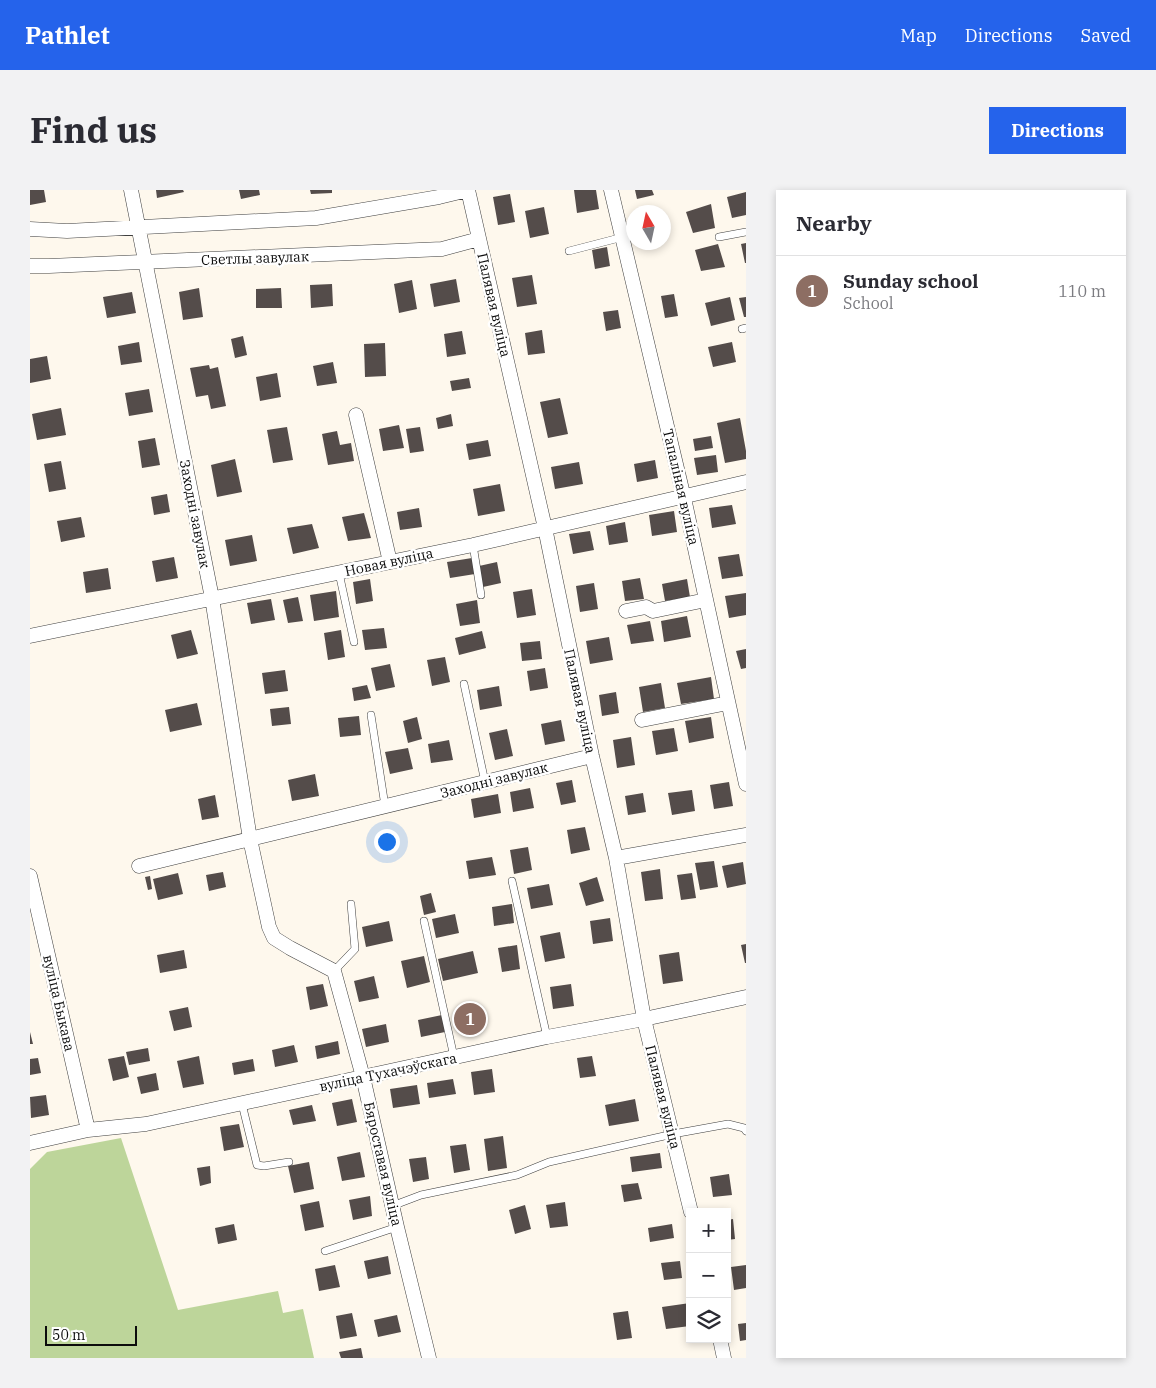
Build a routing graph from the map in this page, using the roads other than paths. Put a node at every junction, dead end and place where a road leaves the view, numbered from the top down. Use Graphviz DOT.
graph roads {
  1 [pos="130,190"];
  2 [pos="468,190"];
  3 [pos="611,190"];
  4 [pos="138,227"];
  5 [pos="30,229"];
  6 [pos="746,232"];
  7 [pos="622,237"];
  8 [pos="719,238"];
  9 [pos="479,239"];
  10 [pos="569,251"];
  11 [pos="145,262"];
  12 [pos="30,266"];
  13 [pos="356,415"];
  14 [pos="746,482"];
  15 [pos="684,498"];
  16 [pos="545,528"];
  17 [pos="473,545"];
  18 [pos="390,562"];
  19 [pos="339,573"];
  20 [pos="482,594"];
  21 [pos="212,598"];
  22 [pos="706,600"];
  23 [pos="626,611"];
  24 [pos="30,636"];
  25 [pos="354,642"];
  26 [pos="464,684"];
  27 [pos="728,703"];
  28 [pos="371,715"];
  29 [pos="642,720"];
  30 [pos="592,756"];
  31 [pos="485,782"];
  32 [pos="746,784"];
  33 [pos="385,806"];
  34 [pos="746,835"];
  35 [pos="250,839"];
  36 [pos="616,858"];
  37 [pos="139,866"];
  38 [pos="30,876"];
  39 [pos="512,881"];
  40 [pos="352,904"];
  41 [pos="424,921"];
  42 [pos="334,971"];
  43 [pos="746,997"];
  44 [pos="644,1019"];
  45 [pos="547,1037"];
  46 [pos="454,1057"];
  47 [pos="363,1077"];
  48 [pos="242,1104"];
  49 [pos="88,1130"];
  50 [pos="746,1131"];
  51 [pos="673,1134"];
  52 [pos="30,1142"];
  53 [pos="289,1162"];
  54 [pos="392,1206"];
  55 [pos="690,1208"];
  56 [pos="397,1227"];
  57 [pos="324,1251"];
  58 [pos="721,1343"];
  59 [pos="429,1358"];
  60 [pos="724,1358"];
  1 -- 4 [label="street, Заходні завулак"];
  2 -- 4 [label="street"];
  2 -- 9 [label="street, Палявая вуліца"];
  3 -- 7 [label="street, Тапаліная вуліца"];
  4 -- 5 [label="street"];
  4 -- 11 [label="street, Заходні завулак"];
  6 -- 8 [label="lane"];
  7 -- 10 [label="lane"];
  7 -- 15 [label="street, Тапаліная вуліца"];
  9 -- 11 [label="street, Светлы завулак"];
  9 -- 16 [label="street, Палявая вуліца"];
  11 -- 12 [label="street, Светлы завулак"];
  11 -- 21 [label="street, Заходні завулак"];
  13 -- 18 [label="street"];
  14 -- 15 [label="street, Новая вуліца"];
  15 -- 16 [label="street, Новая вуліца"];
  15 -- 22 [label="street, Тапаліная вуліца"];
  16 -- 17 [label="street, Новая вуліца"];
  16 -- 30 [label="street, Палявая вуліца"];
  17 -- 18 [label="street, Новая вуліца"];
  17 -- 20 [label="lane"];
  18 -- 19 [label="street, Новая вуліца"];
  19 -- 21 [label="street, Новая вуліца"];
  19 -- 25 [label="lane"];
  21 -- 24 [label="street, Новая вуліца"];
  21 -- 35 [label="street, Заходні завулак"];
  22 -- 23 [label="street"];
  22 -- 27 [label="street, Тапаліная вуліца"];
  26 -- 31 [label="lane"];
  27 -- 29 [label="street"];
  27 -- 32 [label="street, Тапаліная вуліца"];
  28 -- 33 [label="lane"];
  30 -- 31 [label="street, Заходні завулак"];
  30 -- 36 [label="street, Палявая вуліца"];
  31 -- 33 [label="street, Заходні завулак"];
  33 -- 35 [label="street, Заходні завулак"];
  34 -- 36 [label="street"];
  35 -- 37 [label="street, Заходні завулак"];
  35 -- 42 [label="street, Заходні завулак"];
  36 -- 44 [label="street, Палявая вуліца"];
  38 -- 49 [label="street, вуліца Быкава"];
  39 -- 45 [label="lane"];
  40 -- 42 [label="lane"];
  41 -- 46 [label="lane"];
  42 -- 47 [label="street, Бяроставая вуліца"];
  43 -- 44 [label="street, вуліца Тухачэўскага"];
  44 -- 45 [label="street, вуліца Тухачэўскага"];
  44 -- 51 [label="street, Палявая вуліца"];
  45 -- 46 [label="street, вуліца Тухачэўскага"];
  46 -- 47 [label="street, вуліца Тухачэўскага"];
  47 -- 48 [label="street, вуліца Тухачэўскага"];
  47 -- 54 [label="street, Бяроставая вуліца"];
  48 -- 49 [label="street, вуліца Тухачэўскага"];
  48 -- 53 [label="lane"];
  49 -- 52 [label="street, вуліца Тухачэўскага"];
  50 -- 51 [label="lane"];
  51 -- 54 [label="lane"];
  51 -- 55 [label="street, Палявая вуліца"];
  54 -- 56 [label="street, Бяроставая вуліца"];
  56 -- 57 [label="lane"];
  56 -- 59 [label="street, Бяроставая вуліца"];
  58 -- 60 [label="street"];
}
